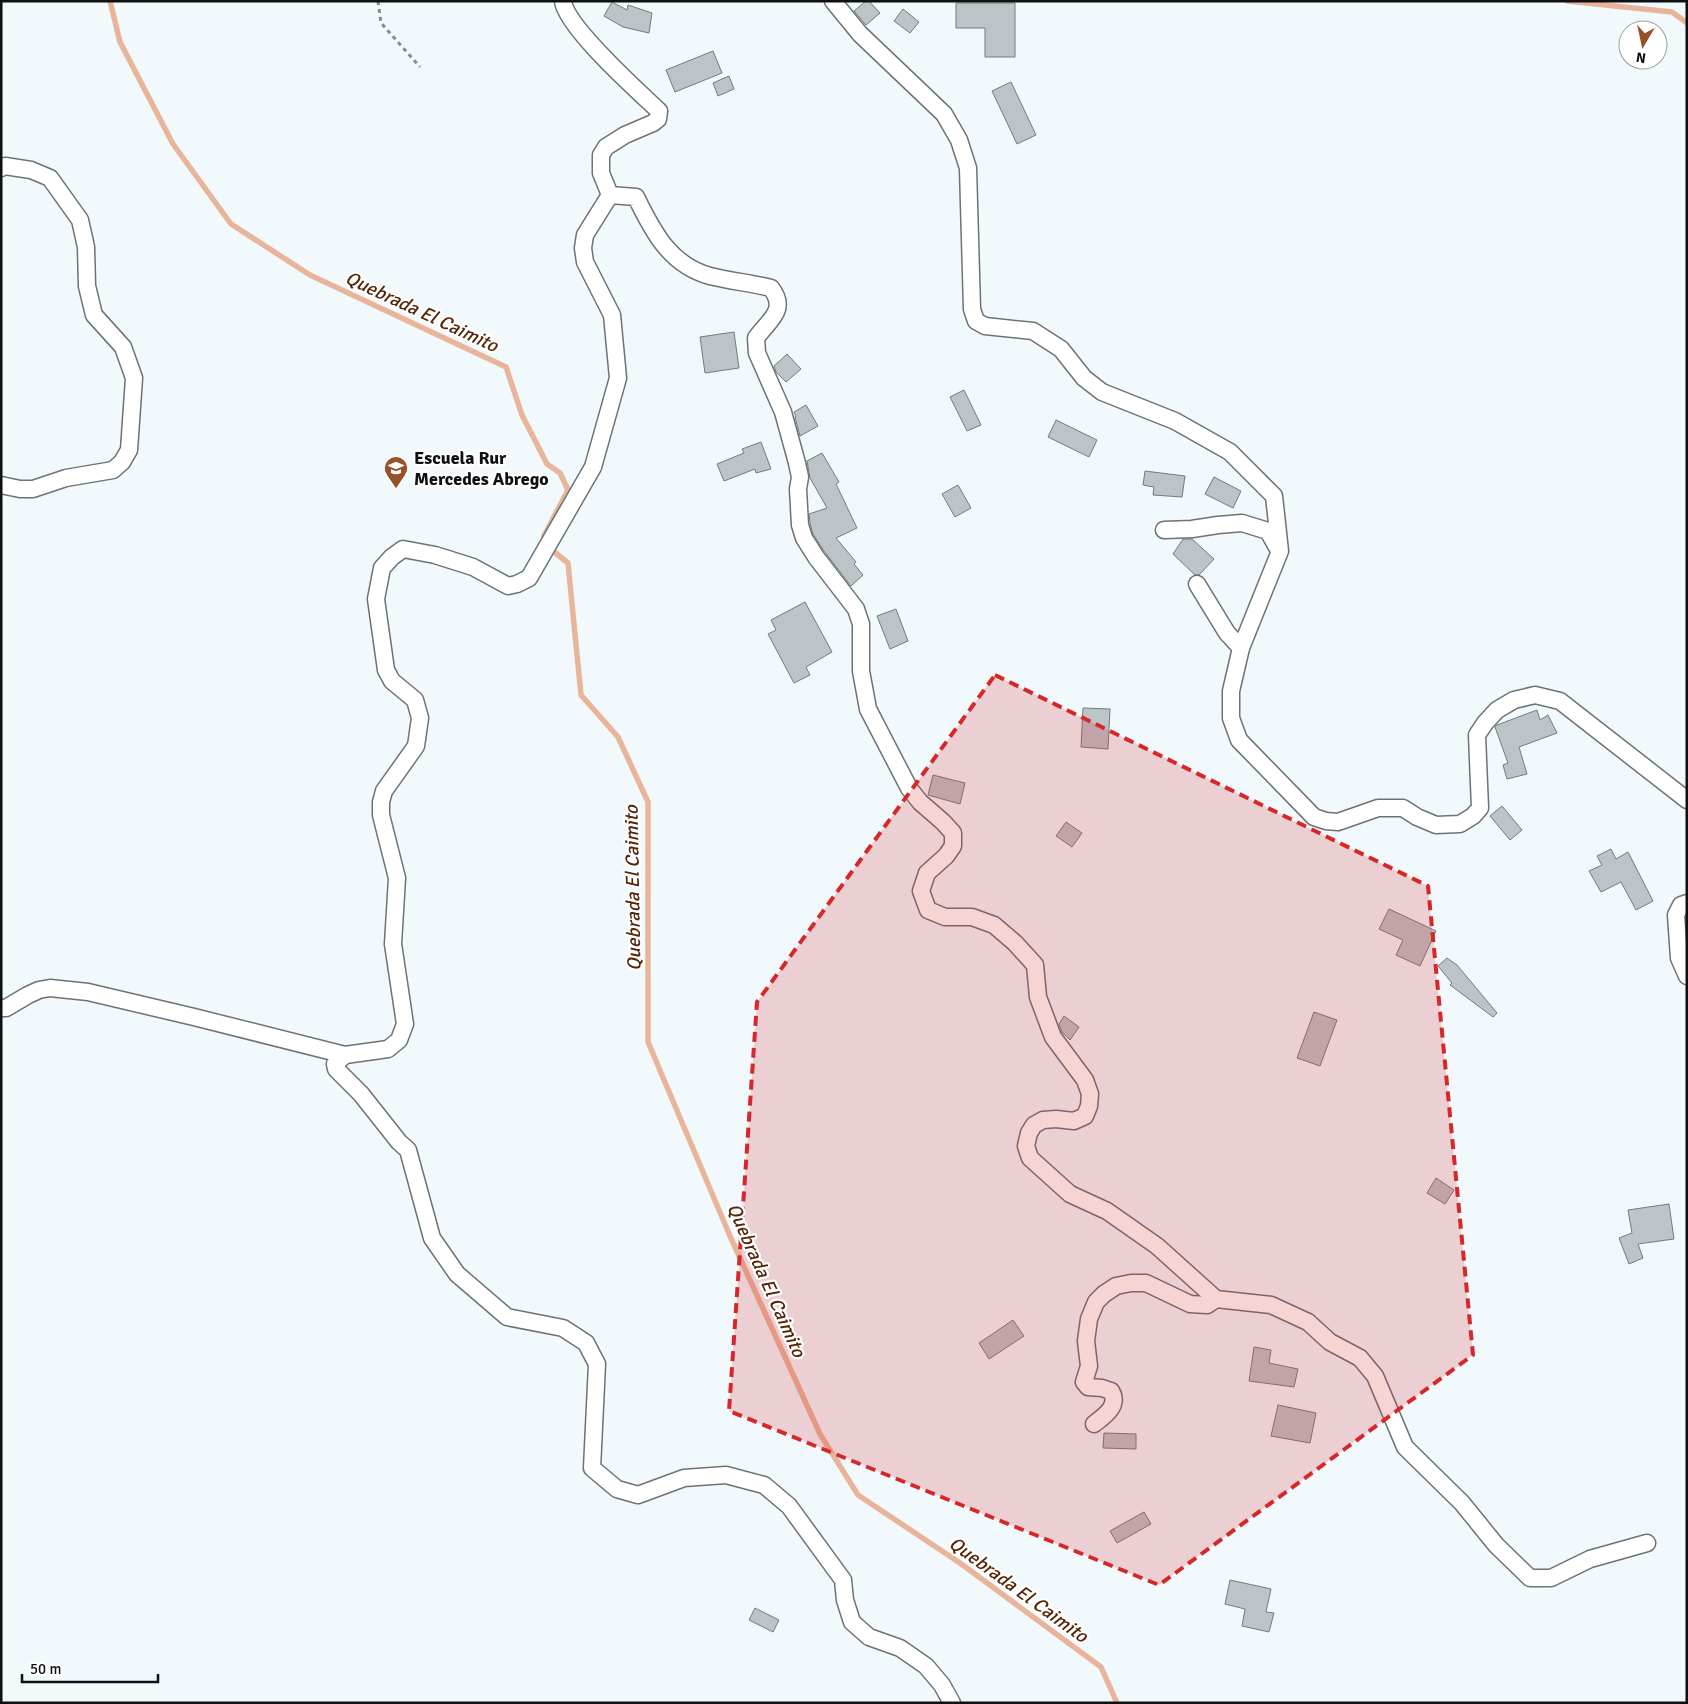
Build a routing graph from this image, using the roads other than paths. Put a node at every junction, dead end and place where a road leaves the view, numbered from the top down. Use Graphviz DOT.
graph roads {
  1 [pos="563,1"];
  2 [pos="833,1"];
  3 [pos="1,168"];
  4 [pos="610,195"];
  5 [pos="1,484"];
  6 [pos="1164,530"];
  7 [pos="1280,551"];
  8 [pos="1197,584"];
  9 [pos="1241,648"];
  10 [pos="1687,800"];
  11 [pos="1687,903"];
  12 [pos="1687,976"];
  13 [pos="1,1008"];
  14 [pos="345,1055"];
  15 [pos="1216,1299"];
  16 [pos="1094,1424"];
  17 [pos="1648,1543"];
  18 [pos="952,1703"];
  1 -- 4 [label="street"];
  2 -- 7 [label="street"];
  3 -- 5 [label="street"];
  4 -- 14 [label="street"];
  4 -- 15 [label="street"];
  6 -- 7 [label="street"];
  7 -- 9 [label="street"];
  8 -- 9 [label="street"];
  9 -- 10 [label="street"];
  11 -- 12 [label="street"];
  13 -- 14 [label="street"];
  14 -- 18 [label="street"];
  15 -- 16 [label="street"];
  15 -- 17 [label="street"];
}
